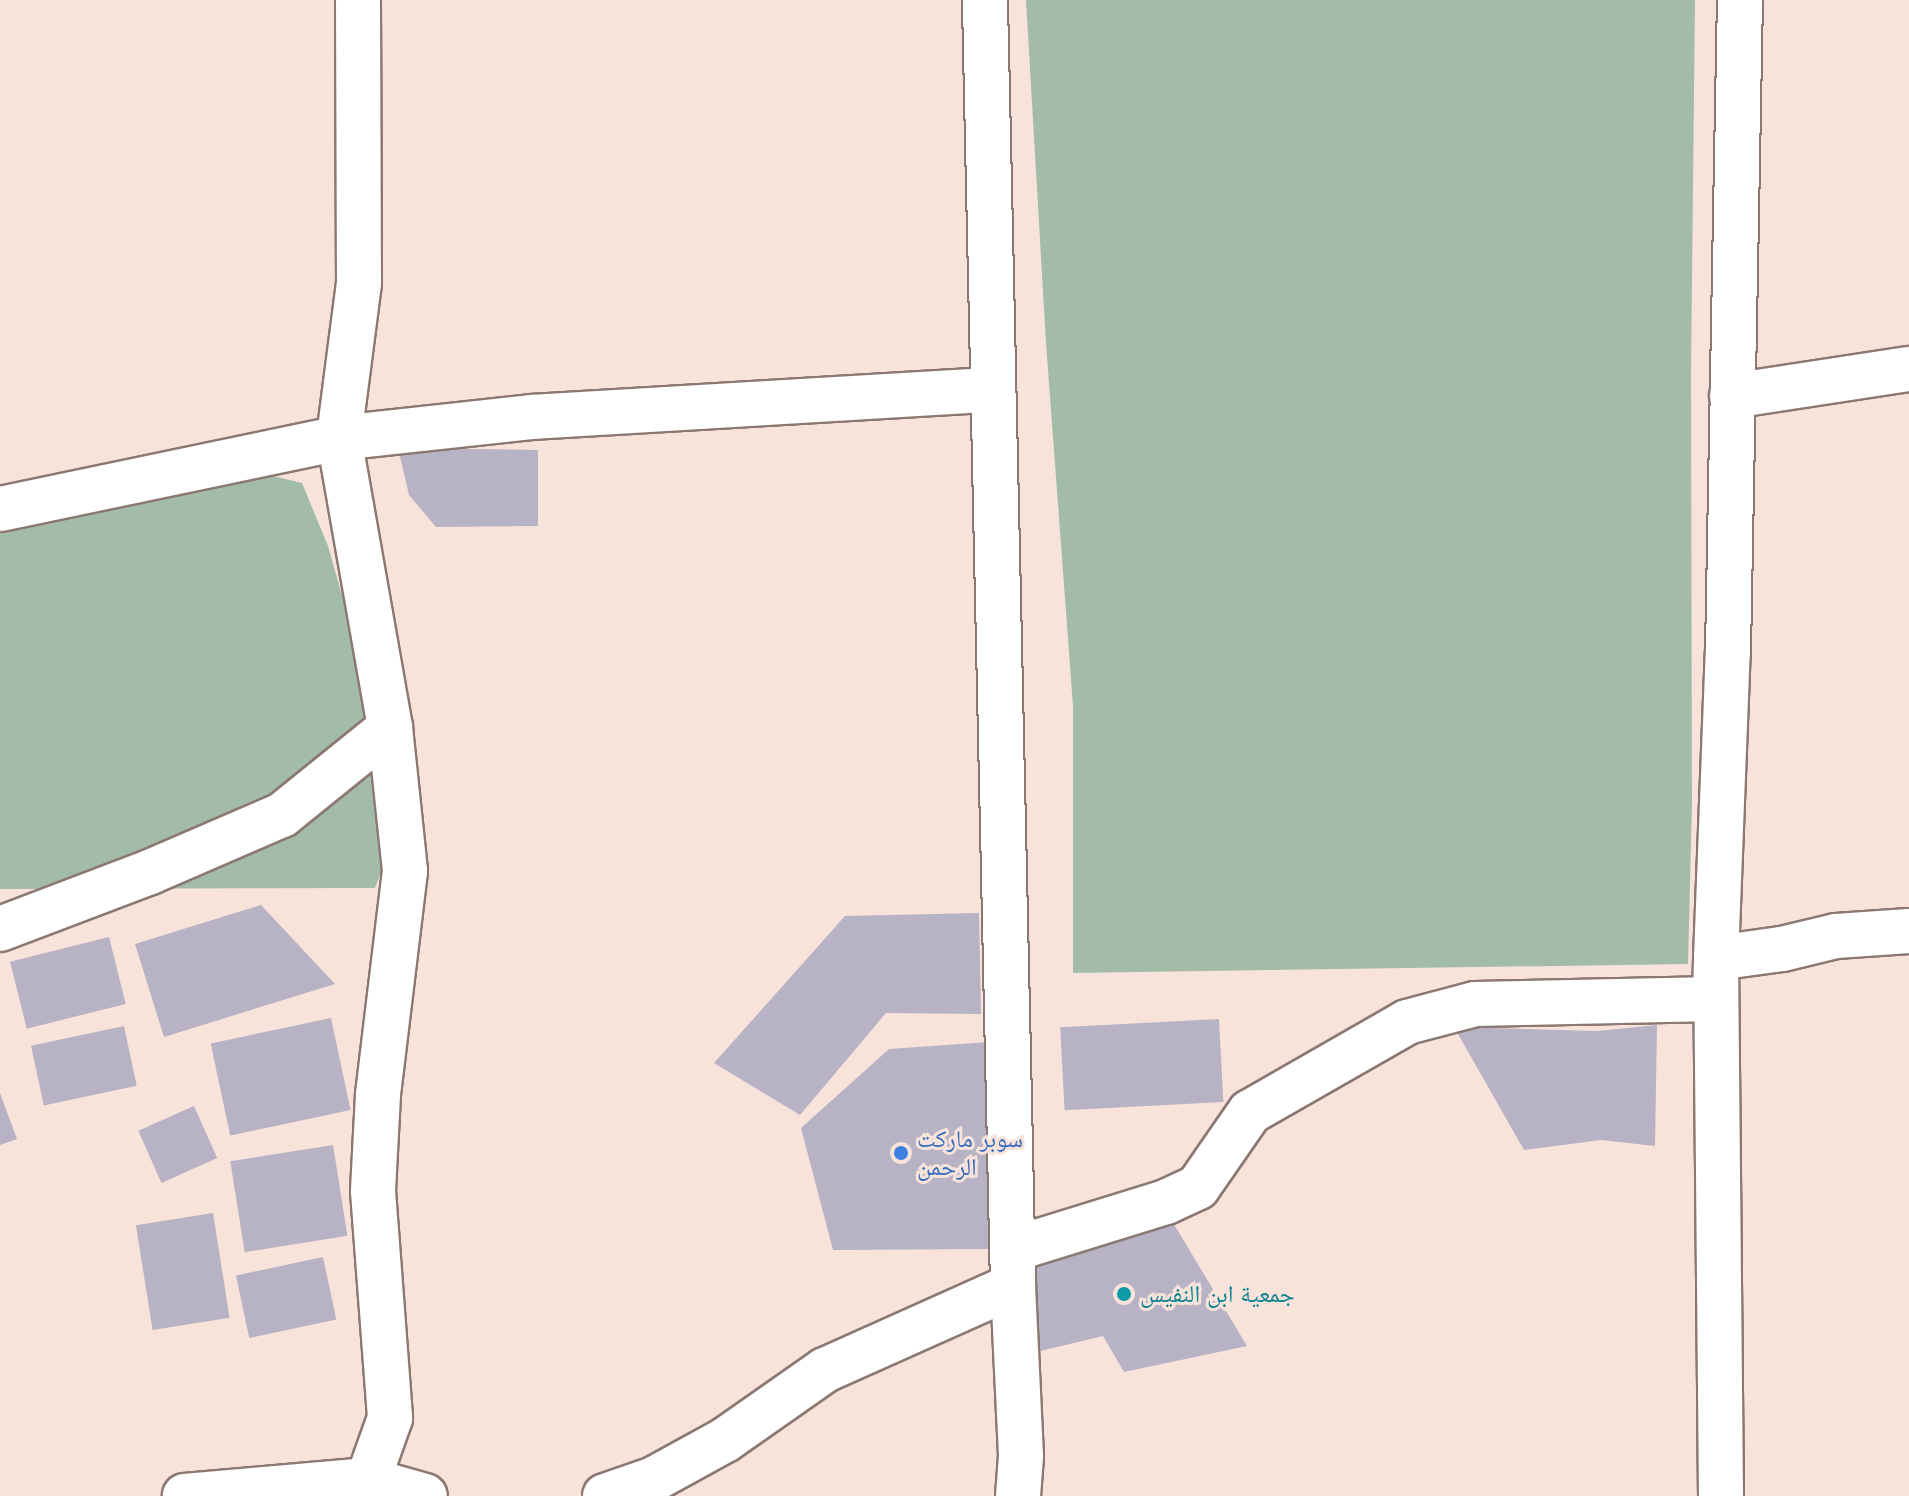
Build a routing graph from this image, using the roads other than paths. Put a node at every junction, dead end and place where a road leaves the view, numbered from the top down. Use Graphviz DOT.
graph roads {
  1 [pos="358,0"];
  2 [pos="985,0"];
  3 [pos="1740,0"];
  4 [pos="1909,369"];
  5 [pos="992,390"];
  6 [pos="1732,396"];
  7 [pos="339,438"];
  8 [pos="0,509"];
  9 [pos="390,728"];
  10 [pos="0,929"];
  11 [pos="1909,931"];
  12 [pos="1716,958"];
  13 [pos="1014,1268"];
  14 [pos="368,1488"];
  15 [pos="185,1496"];
  16 [pos="425,1496"];
  17 [pos="605,1496"];
  18 [pos="1018,1496"];
  19 [pos="1721,1496"];
  1 -- 7 [label="street"];
  2 -- 5 [label="street"];
  3 -- 6 [label="street"];
  4 -- 6 [label="street"];
  5 -- 7 [label="street"];
  5 -- 13 [label="street"];
  6 -- 12 [label="street"];
  7 -- 8 [label="street"];
  7 -- 9 [label="street"];
  9 -- 10 [label="street"];
  9 -- 14 [label="street"];
  11 -- 12 [label="street"];
  12 -- 13 [label="street"];
  12 -- 19 [label="street"];
  13 -- 17 [label="street"];
  13 -- 18 [label="street"];
  14 -- 15 [label="street"];
  14 -- 16 [label="street"];
}
